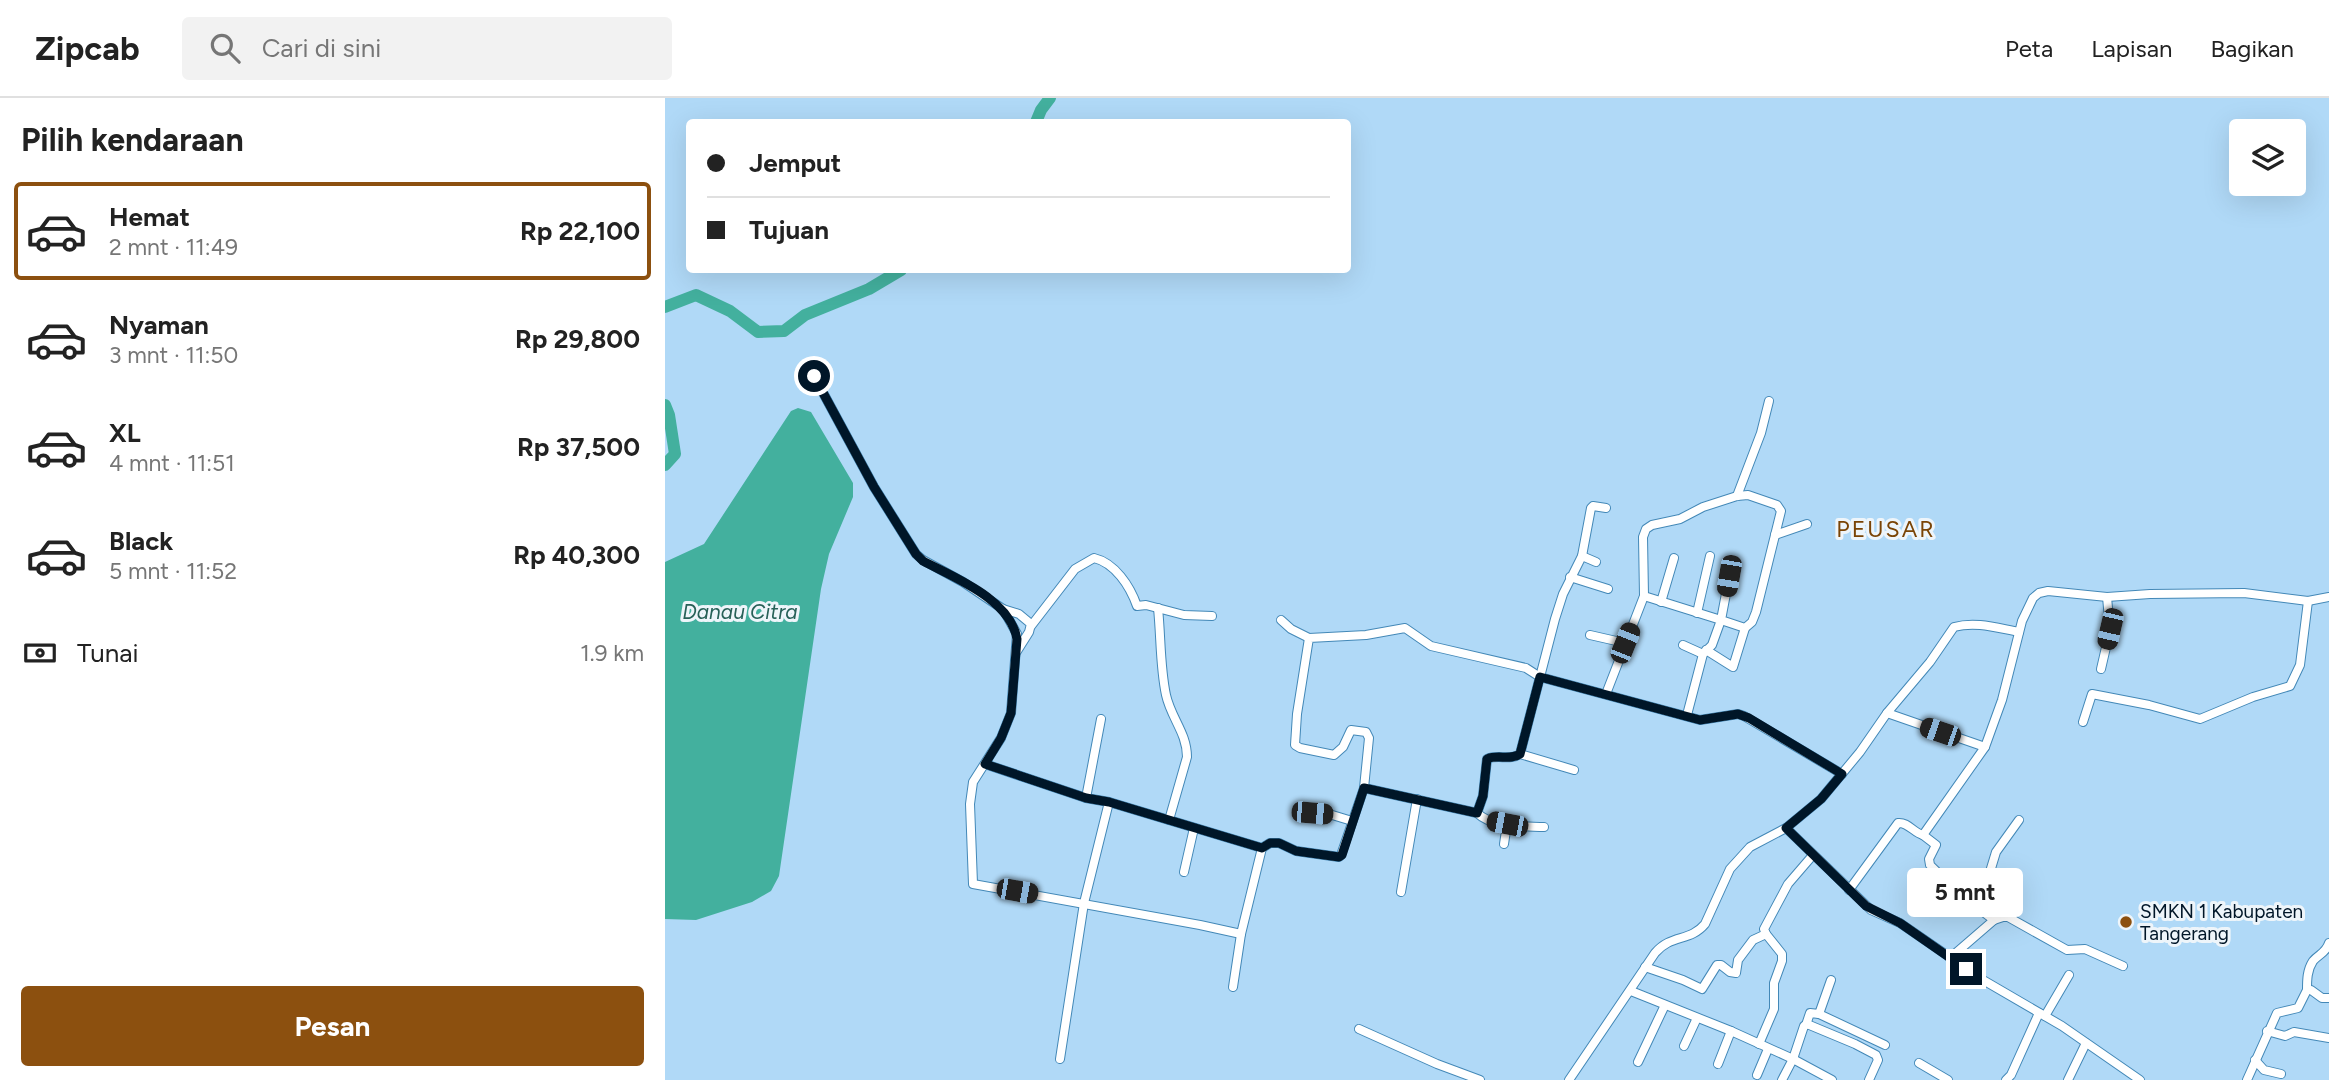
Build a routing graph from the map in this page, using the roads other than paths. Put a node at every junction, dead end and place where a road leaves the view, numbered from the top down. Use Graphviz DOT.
graph roads {
  1 [pos="814,376"];
  2 [pos="1769,401"];
  3 [pos="1737,496"];
  4 [pos="1606,508"];
  5 [pos="1807,524"];
  6 [pos="1775,535"];
  7 [pos="1582,556"];
  8 [pos="1710,556"];
  9 [pos="1674,558"];
  10 [pos="1596,562"];
  11 [pos="1732,562"];
  12 [pos="1570,577"];
  13 [pos="1608,589"];
  14 [pos="1644,596"];
  15 [pos="2107,597"];
  16 [pos="2329,597"];
  17 [pos="2308,601"];
  18 [pos="1661,602"];
  19 [pos="1158,608"];
  20 [pos="1003,609"];
  21 [pos="1697,613"];
  22 [pos="1212,615"];
  23 [pos="1281,620"];
  24 [pos="1721,620"];
  25 [pos="1031,626"];
  26 [pos="1745,628"];
  27 [pos="2019,632"];
  28 [pos="1590,635"];
  29 [pos="1309,638"];
  30 [pos="1625,643"];
  31 [pos="1682,645"];
  32 [pos="1016,652"];
  33 [pos="1705,652"];
  34 [pos="2101,669"];
  35 [pos="1540,677"];
  36 [pos="1606,694"];
  37 [pos="1887,713"];
  38 [pos="1687,715"];
  39 [pos="1101,719"];
  40 [pos="2083,722"];
  41 [pos="1985,747"];
  42 [pos="1520,754"];
  43 [pos="985,764"];
  44 [pos="1574,770"];
  45 [pos="1842,774"];
  46 [pos="1364,788"];
  47 [pos="1086,798"];
  48 [pos="1417,799"];
  49 [pos="1109,802"];
  50 [pos="1301,811"];
  51 [pos="1477,813"];
  52 [pos="1169,820"];
  53 [pos="2019,820"];
  54 [pos="1352,821"];
  55 [pos="1507,824"];
  56 [pos="1544,827"];
  57 [pos="1194,828"];
  58 [pos="1786,828"];
  59 [pos="1923,835"];
  60 [pos="1504,844"];
  61 [pos="1262,848"];
  62 [pos="1813,855"];
  63 [pos="1184,872"];
  64 [pos="1849,890"];
  65 [pos="1401,892"];
  66 [pos="1971,902"];
  67 [pos="1084,903"];
  68 [pos="1994,920"];
  69 [pos="1241,934"];
  70 [pos="1766,934"];
  71 [pos="2329,943"];
  72 [pos="1950,958"];
  73 [pos="2123,966"];
  74 [pos="1645,968"];
  75 [pos="2069,975"];
  76 [pos="1831,980"];
  77 [pos="1233,987"];
  78 [pos="2307,990"];
  79 [pos="1631,991"];
  80 [pos="2329,998"];
  81 [pos="1665,1005"];
  82 [pos="1819,1014"];
  83 [pos="2042,1015"];
  84 [pos="1697,1018"];
  85 [pos="1806,1025"];
  86 [pos="1359,1029"];
  87 [pos="1731,1031"];
  88 [pos="2267,1031"];
  89 [pos="2329,1038"];
  90 [pos="2086,1043"];
  91 [pos="1759,1044"];
  92 [pos="1885,1045"];
  93 [pos="1684,1046"];
  94 [pos="1768,1049"];
  95 [pos="1060,1059"];
  96 [pos="1793,1059"];
  97 [pos="2255,1060"];
  98 [pos="1638,1062"];
  99 [pos="1919,1063"];
  100 [pos="1718,1064"];
  101 [pos="2281,1074"];
  102 [pos="1757,1075"];
  103 [pos="1814,1076"];
  104 [pos="1480,1080"];
  105 [pos="1569,1080"];
  106 [pos="1782,1080"];
  107 [pos="1832,1080"];
  108 [pos="1869,1080"];
  109 [pos="1948,1080"];
  110 [pos="2006,1080"];
  111 [pos="2068,1080"];
  112 [pos="2140,1080"];
  113 [pos="2247,1080"];
  1 -- 20 [label="street"];
  2 -- 3 [label="street"];
  3 -- 6 [label="street"];
  3 -- 14 [label="street"];
  4 -- 7 [label="street"];
  5 -- 6 [label="street"];
  6 -- 26 [label="street"];
  7 -- 10 [label="street"];
  7 -- 12 [label="street"];
  8 -- 21 [label="street"];
  9 -- 18 [label="street"];
  11 -- 24 [label="street"];
  12 -- 13 [label="street"];
  12 -- 35 [label="street"];
  14 -- 18 [label="street"];
  14 -- 30 [label="street"];
  15 -- 17 [label="street"];
  15 -- 27 [label="street"];
  15 -- 34 [label="street"];
  16 -- 17 [label="street"];
  17 -- 40 [label="street"];
  18 -- 21 [label="street"];
  19 -- 22 [label="street"];
  19 -- 25 [label="street"];
  19 -- 52 [label="street"];
  20 -- 25 [label="street"];
  20 -- 32 [label="street"];
  21 -- 24 [label="street"];
  23 -- 29 [label="street"];
  24 -- 26 [label="street"];
  24 -- 33 [label="street"];
  25 -- 32 [label="street"];
  26 -- 33 [label="street"];
  27 -- 37 [label="street"];
  27 -- 41 [label="street"];
  28 -- 30 [label="street"];
  29 -- 35 [label="street"];
  29 -- 46 [label="street"];
  30 -- 36 [label="street"];
  31 -- 33 [label="street"];
  32 -- 43 [label="street"];
  33 -- 38 [label="street"];
  35 -- 36 [label="street"];
  35 -- 42 [label="street"];
  36 -- 38 [label="street"];
  37 -- 41 [label="street"];
  37 -- 45 [label="street"];
  38 -- 45 [label="street"];
  39 -- 47 [label="street"];
  41 -- 59 [label="street"];
  42 -- 44 [label="street"];
  42 -- 51 [label="street"];
  43 -- 47 [label="street"];
  43 -- 67 [label="street"];
  45 -- 58 [label="street"];
  46 -- 48 [label="street"];
  46 -- 54 [label="street"];
  47 -- 49 [label="street"];
  48 -- 51 [label="street"];
  48 -- 65 [label="street"];
  49 -- 52 [label="street"];
  49 -- 67 [label="street"];
  50 -- 54 [label="street"];
  51 -- 55 [label="street"];
  52 -- 57 [label="street"];
  53 -- 66 [label="street"];
  54 -- 61 [label="street"];
  55 -- 56 [label="street"];
  55 -- 60 [label="street"];
  57 -- 61 [label="street"];
  57 -- 63 [label="street"];
  58 -- 62 [label="street"];
  58 -- 74 [label="street"];
  59 -- 64 [label="street"];
  59 -- 66 [label="street"];
  61 -- 69 [label="street"];
  62 -- 64 [label="street"];
  62 -- 70 [label="street"];
  64 -- 72 [label="street"];
  66 -- 68 [label="street"];
  67 -- 69 [label="street"];
  67 -- 95 [label="street"];
  68 -- 72 [label="street"];
  68 -- 73 [label="street"];
  69 -- 77 [label="street"];
  70 -- 74 [label="street"];
  70 -- 91 [label="street"];
  71 -- 78 [label="street"];
  72 -- 83 [label="street"];
  74 -- 79 [label="street"];
  75 -- 83 [label="street"];
  76 -- 82 [label="street"];
  78 -- 80 [label="street"];
  78 -- 88 [label="street"];
  79 -- 81 [label="street"];
  79 -- 105 [label="street"];
  81 -- 84 [label="street"];
  81 -- 98 [label="street"];
  82 -- 85 [label="street"];
  82 -- 92 [label="street"];
  83 -- 90 [label="street"];
  83 -- 110 [label="street"];
  84 -- 87 [label="street"];
  84 -- 93 [label="street"];
  85 -- 96 [label="street"];
  85 -- 108 [label="street"];
  86 -- 104 [label="street"];
  87 -- 91 [label="street"];
  87 -- 100 [label="street"];
  88 -- 89 [label="street"];
  88 -- 97 [label="street"];
  90 -- 111 [label="street"];
  90 -- 112 [label="street"];
  91 -- 94 [label="street"];
  94 -- 96 [label="street"];
  94 -- 102 [label="street"];
  96 -- 103 [label="street"];
  96 -- 106 [label="street"];
  97 -- 101 [label="street"];
  97 -- 113 [label="street"];
  99 -- 109 [label="street"];
  103 -- 107 [label="street"];
}
